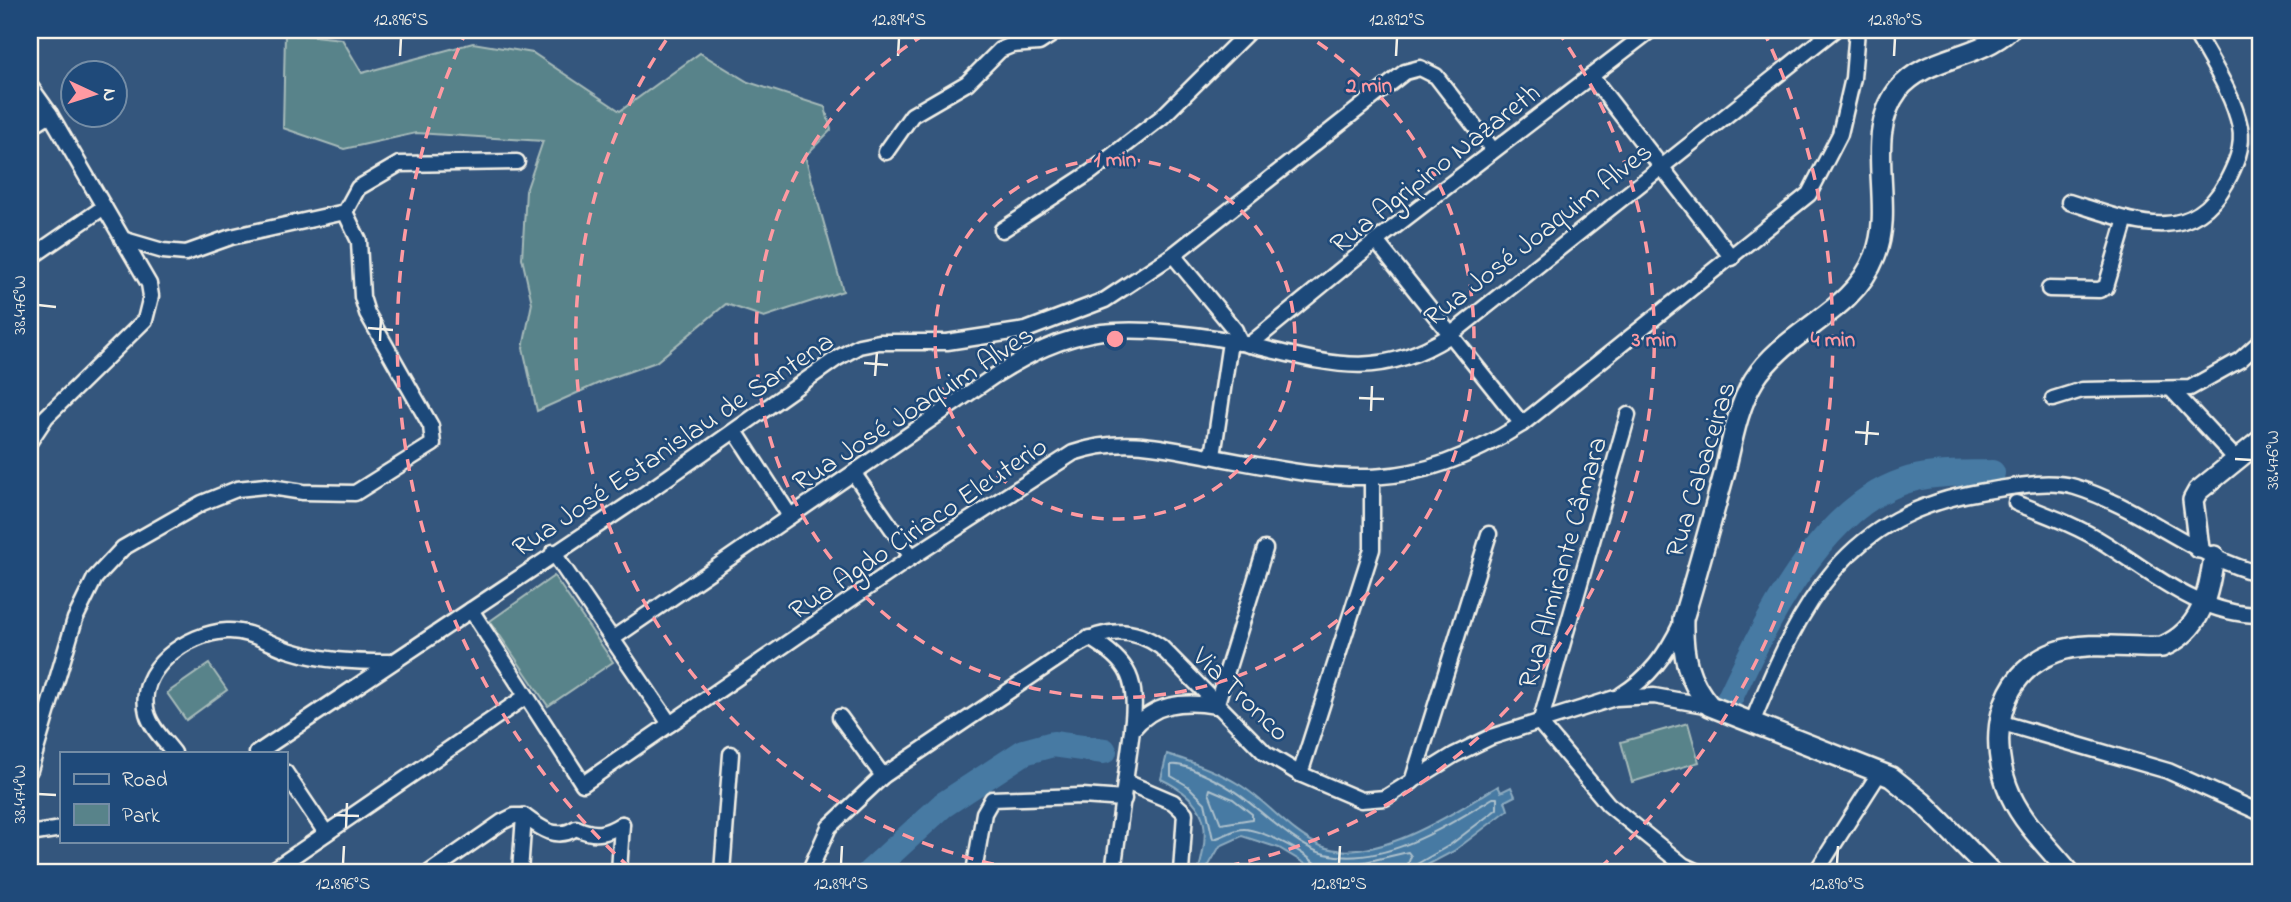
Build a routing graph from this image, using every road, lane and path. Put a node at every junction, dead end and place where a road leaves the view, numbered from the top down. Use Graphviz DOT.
graph roads {
  1 [pos="1059,30"];
  2 [pos="1250,30"];
  3 [pos="1651,30"];
  4 [pos="1834,30"];
  5 [pos="1857,30"];
  6 [pos="2009,30"];
  7 [pos="2194,30"];
  8 [pos="1591,76"];
  9 [pos="30,86"];
  10 [pos="50,114"];
  11 [pos="30,127"];
  12 [pos="1493,150"];
  13 [pos="886,152"];
  14 [pos="517,162"];
  15 [pos="1660,167"];
  16 [pos="2069,202"];
  17 [pos="104,207"];
  18 [pos="345,212"];
  19 [pos="2126,219"];
  20 [pos="1002,230"];
  21 [pos="122,239"];
  22 [pos="1376,241"];
  23 [pos="1173,255"];
  24 [pos="30,258"];
  25 [pos="1732,258"];
  26 [pos="2049,289"];
  27 [pos="1450,336"];
  28 [pos="2261,341"];
  29 [pos="1240,343"];
  30 [pos="2172,390"];
  31 [pos="2053,399"];
  32 [pos="1628,415"];
  33 [pos="1522,424"];
  34 [pos="735,431"];
  35 [pos="2261,440"];
  36 [pos="30,441"];
  37 [pos="1213,456"];
  38 [pos="2236,458"];
  39 [pos="854,474"];
  40 [pos="1372,479"];
  41 [pos="2017,503"];
  42 [pos="790,516"];
  43 [pos="1489,534"];
  44 [pos="1265,549"];
  45 [pos="553,552"];
  46 [pos="2207,552"];
  47 [pos="912,557"];
  48 [pos="2261,574"];
  49 [pos="2207,603"];
  50 [pos="471,610"];
  51 [pos="2261,615"];
  52 [pos="1683,620"];
  53 [pos="1090,638"];
  54 [pos="612,639"];
  55 [pos="390,662"];
  56 [pos="525,697"];
  57 [pos="1615,698"];
  58 [pos="1216,706"];
  59 [pos="1710,706"];
  60 [pos="840,717"];
  61 [pos="1999,722"];
  62 [pos="1540,723"];
  63 [pos="1752,723"];
  64 [pos="670,724"];
  65 [pos="1132,730"];
  66 [pos="266,751"];
  67 [pos="173,752"];
  68 [pos="731,754"];
  69 [pos="30,770"];
  70 [pos="1880,772"];
  71 [pos="1300,774"];
  72 [pos="287,775"];
  73 [pos="883,776"];
  74 [pos="1126,782"];
  75 [pos="1412,782"];
  76 [pos="1124,799"];
  77 [pos="2261,812"];
  78 [pos="524,816"];
  79 [pos="60,829"];
  80 [pos="326,833"];
  81 [pos="30,834"];
  82 [pos="1684,869"];
  83 [pos="270,872"];
  84 [pos="430,872"];
  85 [pos="520,872"];
  86 [pos="619,872"];
  87 [pos="722,872"];
  88 [pos="809,872"];
  89 [pos="974,872"];
  90 [pos="1113,872"];
  91 [pos="1181,872"];
  92 [pos="1698,872"];
  93 [pos="1816,872"];
  94 [pos="1990,872"];
  95 [pos="2069,872"];
  1 -- 13 [label="street"];
  2 -- 20 [label="street"];
  3 -- 8 [label="street, Rua Agripino Nazareth"];
  4 -- 15 [label="street, Rua José Joaquim Alves"];
  5 -- 25 [label="street, Rua Agdo Ciriaco Eleuterio"];
  6 -- 52 [label="main road, Rua Cabaceiras"];
  7 -- 19 [label="street"];
  8 -- 12 [label="street, Rua Agripino Nazareth"];
  8 -- 15 [label="street"];
  9 -- 10 [label="street"];
  10 -- 11 [label="street"];
  10 -- 17 [label="street"];
  12 -- 22 [label="street, Rua Agripino Nazareth"];
  12 -- 23 [label="street, Rua José Estanislau de Santena"];
  14 -- 18 [label="street"];
  15 -- 25 [label="street"];
  15 -- 27 [label="street, Rua José Joaquim Alves"];
  16 -- 19 [label="street"];
  17 -- 21 [label="street"];
  17 -- 24 [label="street"];
  18 -- 21 [label="street"];
  18 -- 69 [label="street"];
  19 -- 26 [label="street"];
  21 -- 36 [label="street"];
  22 -- 27 [label="street"];
  22 -- 29 [label="street, Rua Agripino Nazareth"];
  23 -- 29 [label="street"];
  23 -- 34 [label="street, Rua José Estanislau de Santena"];
  25 -- 33 [label="street, Rua Agdo Ciriaco Eleuterio"];
  27 -- 29 [label="street, Rua José Joaquim Alves"];
  27 -- 33 [label="street"];
  28 -- 30 [label="street"];
  29 -- 37 [label="street"];
  29 -- 39 [label="street, Rua José Joaquim Alves"];
  30 -- 31 [label="street"];
  30 -- 38 [label="street"];
  32 -- 62 [label="street, Rua Almirante Câmara"];
  33 -- 40 [label="street, Rua Agdo Ciriaco Eleuterio"];
  34 -- 42 [label="street"];
  34 -- 45 [label="street, Rua José Estanislau de Santena"];
  35 -- 38 [label="main road"];
  37 -- 40 [label="street, Rua Agdo Ciriaco Eleuterio"];
  37 -- 47 [label="street, Rua Agdo Ciriaco Eleuterio"];
  38 -- 46 [label="main road"];
  39 -- 42 [label="street, Rua José Joaquim Alves"];
  39 -- 47 [label="street"];
  40 -- 71 [label="street"];
  41 -- 49 [label="street"];
  42 -- 54 [label="street, Rua José Joaquim Alves"];
  43 -- 75 [label="street"];
  44 -- 58 [label="street"];
  45 -- 50 [label="street, Rua José Estanislau de Santena"];
  45 -- 54 [label="street"];
  46 -- 48 [label="street"];
  46 -- 49 [label="main road"];
  46 -- 63 [label="street"];
  47 -- 64 [label="street, Rua Agdo Ciriaco Eleuterio"];
  49 -- 51 [label="street"];
  49 -- 61 [label="main road"];
  50 -- 55 [label="street, Rua José Estanislau de Santena"];
  50 -- 56 [label="street"];
  52 -- 57 [label="street"];
  52 -- 59 [label="main road, Rua Cabaceiras"];
  53 -- 58 [label="street, Via Tronco"];
  53 -- 65 [label="street"];
  53 -- 73 [label="street, Via Tronco"];
  54 -- 64 [label="street"];
  55 -- 66 [label="street, Rua José Estanislau de Santena"];
  55 -- 67 [label="street"];
  56 -- 64 [label="street, Rua Agdo Ciriaco Eleuterio"];
  56 -- 80 [label="street"];
  57 -- 59 [label="street, Via Tronco"];
  57 -- 62 [label="street, Via Tronco"];
  58 -- 65 [label="street"];
  58 -- 71 [label="street, Via Tronco"];
  59 -- 63 [label="main road"];
  60 -- 73 [label="street"];
  61 -- 77 [label="street"];
  61 -- 95 [label="main road"];
  62 -- 75 [label="street, Via Tronco"];
  62 -- 82 [label="street"];
  63 -- 70 [label="main road"];
  65 -- 74 [label="street"];
  68 -- 87 [label="street"];
  70 -- 93 [label="street"];
  70 -- 94 [label="main road"];
  71 -- 75 [label="street, Via Tronco"];
  72 -- 80 [label="street"];
  73 -- 88 [label="street, Via Tronco"];
  74 -- 76 [label="street"];
  74 -- 91 [label="street"];
  76 -- 89 [label="street"];
  76 -- 90 [label="street"];
  78 -- 84 [label="street"];
  78 -- 85 [label="street"];
  78 -- 86 [label="street"];
  79 -- 81 [label="street"];
  80 -- 83 [label="street"];
  82 -- 92 [label="street"];
}
